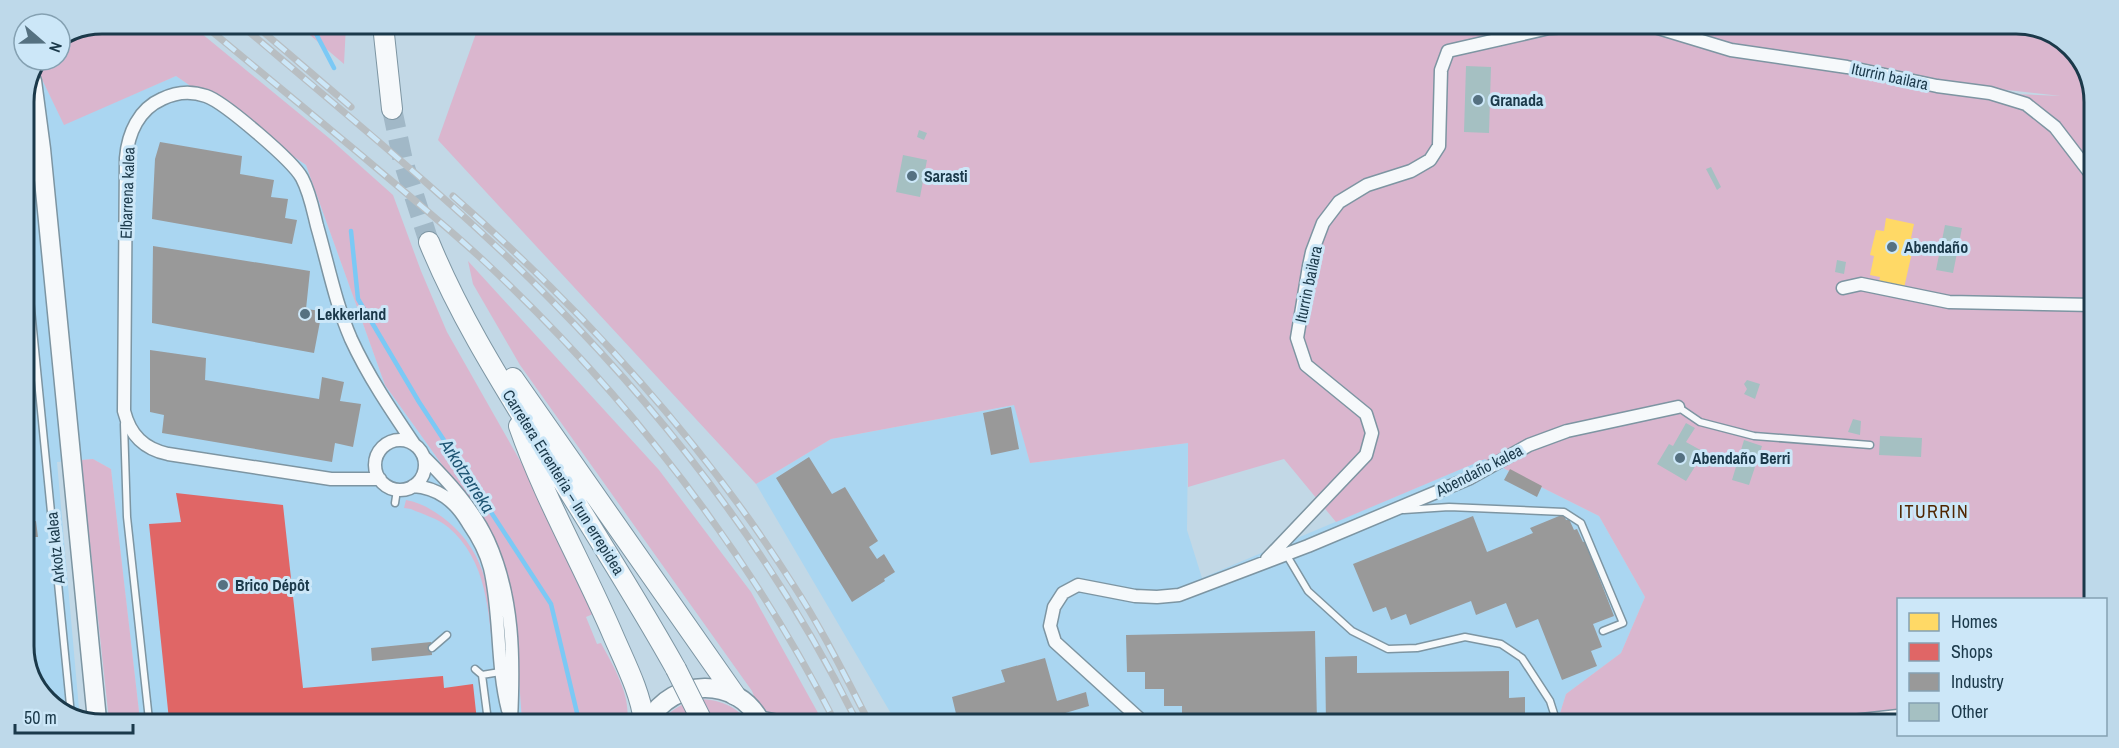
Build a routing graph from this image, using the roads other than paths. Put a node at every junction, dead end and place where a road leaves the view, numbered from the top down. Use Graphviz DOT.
graph roads {
  1 [pos="384,35"];
  2 [pos="1519,35"];
  3 [pos="1681,35"];
  4 [pos="35,103"];
  5 [pos="392,109"];
  6 [pos="2084,165"];
  7 [pos="429,242"];
  8 [pos="1843,288"];
  9 [pos="2084,305"];
  10 [pos="470,331"];
  11 [pos="35,350"];
  12 [pos="506,389"];
  13 [pos="1678,407"];
  14 [pos="124,411"];
  15 [pos="414,444"];
  16 [pos="1870,445"];
  17 [pos="424,457"];
  18 [pos="380,479"];
  19 [pos="413,486"];
  20 [pos="397,490"];
  21 [pos="395,503"];
  22 [pos="1392,511"];
  23 [pos="1286,554"];
  24 [pos="1264,563"];
  25 [pos="509,611"];
  26 [pos="1603,631"];
  27 [pos="447,635"];
  28 [pos="432,648"];
  29 [pos="475,669"];
  30 [pos="500,672"];
  31 [pos="482,675"];
  32 [pos="735,695"];
  33 [pos="70,705"];
  34 [pos="96,713"];
  35 [pos="148,714"];
  36 [pos="487,714"];
  37 [pos="510,714"];
  38 [pos="511,714"];
  39 [pos="644,714"];
  40 [pos="652,714"];
  41 [pos="698,714"];
  42 [pos="755,714"];
  43 [pos="1134,714"];
  44 [pos="1554,714"];
  1 -- 5 [label="main road"];
  2 -- 24 [label="street, Iturrin bailara"];
  3 -- 6 [label="street, Iturrin bailara"];
  4 -- 34 [label="street"];
  7 -- 10 [label="main road, Carretera Errenteria – Irun errepidea"];
  8 -- 9 [label="street"];
  10 -- 12 [label="main road, Carretera Errenteria – Irun errepidea"];
  10 -- 32 [label="main road"];
  11 -- 33 [label="lane, Arkotz kalea"];
  12 -- 39 [label="main road"];
  12 -- 41 [label="main road, Carretera Errenteria – Irun errepidea, bridge"];
  13 -- 16 [label="lane"];
  13 -- 22 [label="street, Abendaño kalea"];
  14 -- 15 [label="street, Elbarrena kalea"];
  14 -- 18 [label="street, Elbarrena kalea"];
  14 -- 35 [label="lane"];
  15 -- 17 [label="street, Elbarrena kalea"];
  15 -- 18 [label="street"];
  17 -- 19 [label="street"];
  17 -- 25 [label="street, Elbarrena kalea"];
  18 -- 20 [label="street"];
  19 -- 20 [label="street, Elbarrena kalea"];
  19 -- 30 [label="street, Elbarrena kalea"];
  20 -- 21 [label="lane"];
  22 -- 23 [label="street, Abendaño kalea"];
  22 -- 26 [label="lane"];
  23 -- 24 [label="street, Abendaño kalea"];
  23 -- 44 [label="lane"];
  24 -- 43 [label="street, Abendaño kalea"];
  25 -- 30 [label="street, Elbarrena kalea"];
  25 -- 38 [label="street, Elbarrena kalea"];
  27 -- 28 [label="lane"];
  29 -- 31 [label="lane"];
  30 -- 31 [label="lane"];
  30 -- 37 [label="street, Elbarrena kalea"];
  31 -- 36 [label="lane"];
  32 -- 40 [label="street"];
  32 -- 42 [label="street"];
}
